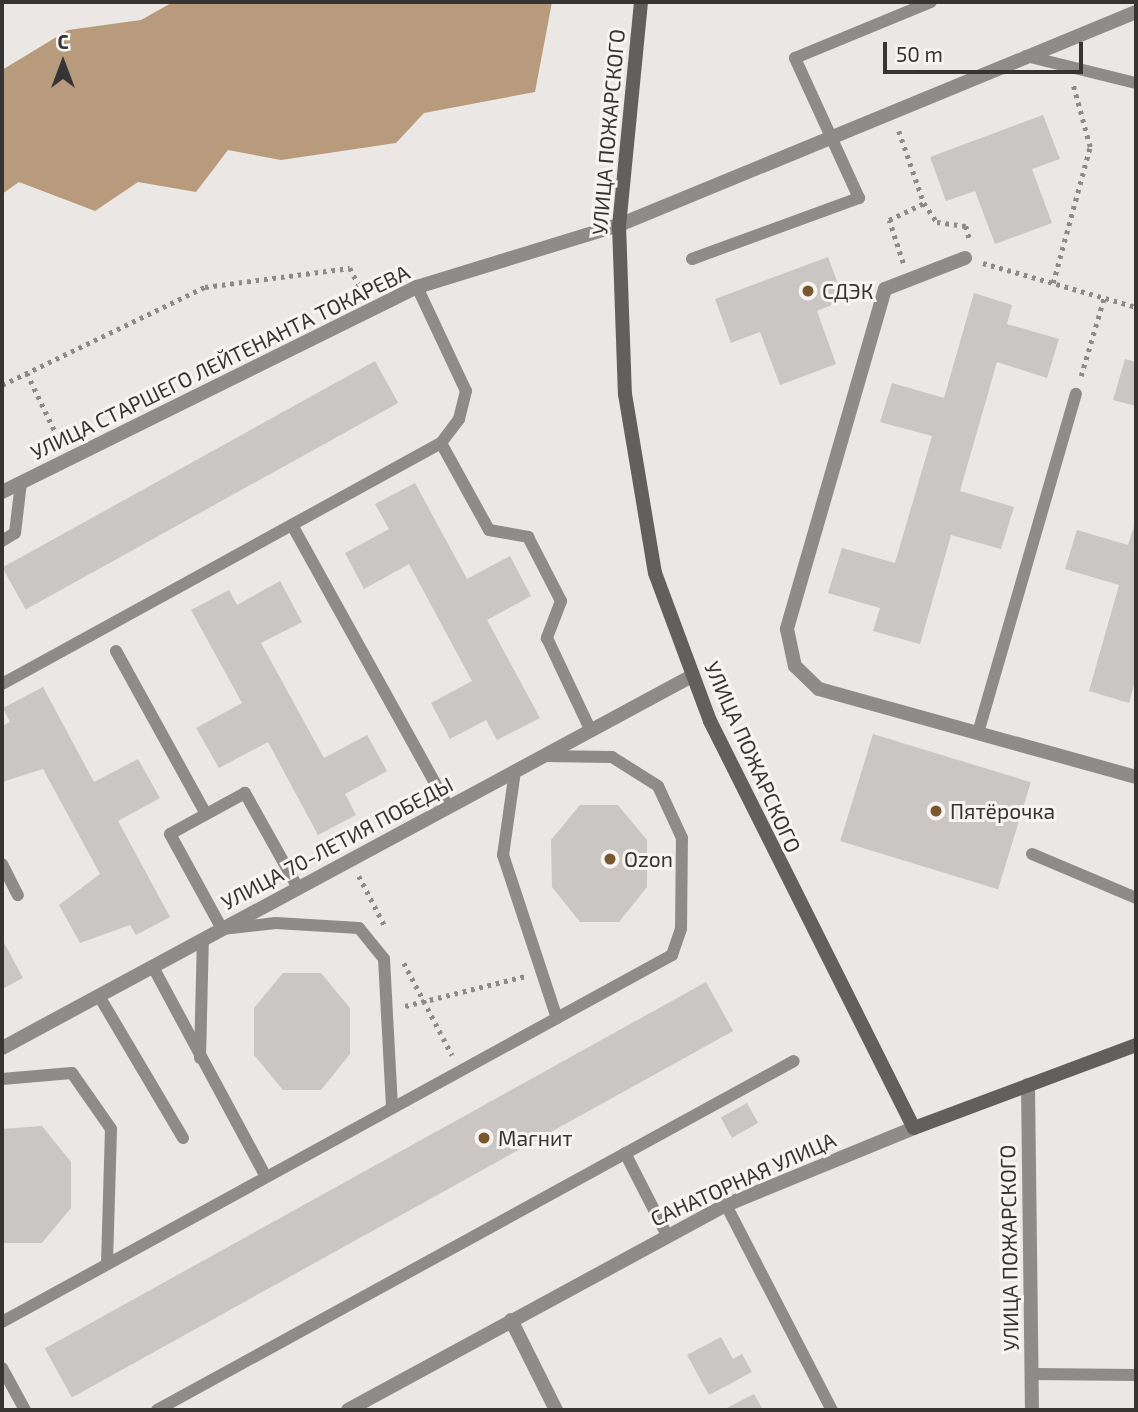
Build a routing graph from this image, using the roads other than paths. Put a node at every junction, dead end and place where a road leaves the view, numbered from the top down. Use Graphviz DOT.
graph roads {
  1 [pos="641,2"];
  2 [pos="931,2"];
  3 [pos="1136,12"];
  4 [pos="1026,56"];
  5 [pos="1136,83"];
  6 [pos="831,133"];
  7 [pos="619,225"];
  8 [pos="692,259"];
  9 [pos="970,260"];
  10 [pos="417,287"];
  11 [pos="1076,394"];
  12 [pos="441,443"];
  13 [pos="21,483"];
  14 [pos="2,492"];
  15 [pos="292,524"];
  16 [pos="2,541"];
  17 [pos="116,651"];
  18 [pos="692,676"];
  19 [pos="2,684"];
  20 [pos="591,731"];
  21 [pos="978,733"];
  22 [pos="544,755"];
  23 [pos="515,771"];
  24 [pos="1136,777"];
  25 [pos="448,807"];
  26 [pos="206,814"];
  27 [pos="1032,854"];
  28 [pos="2,864"];
  29 [pos="298,888"];
  30 [pos="18,895"];
  31 [pos="1136,898"];
  32 [pos="222,929"];
  33 [pos="203,939"];
  34 [pos="153,967"];
  35 [pos="99,996"];
  36 [pos="557,1018"];
  37 [pos="1136,1045"];
  38 [pos="2,1048"];
  39 [pos="794,1060"];
  40 [pos="200,1061"];
  41 [pos="2,1079"];
  42 [pos="1028,1085"];
  43 [pos="392,1108"];
  44 [pos="914,1128"];
  45 [pos="183,1138"];
  46 [pos="625,1153"];
  47 [pos="266,1177"];
  48 [pos="726,1205"];
  49 [pos="667,1235"];
  50 [pos="107,1264"];
  51 [pos="511,1320"];
  52 [pos="2,1322"];
  53 [pos="2,1368"];
  54 [pos="1031,1374"];
  55 [pos="1136,1375"];
  56 [pos="25,1410"];
  57 [pos="157,1410"];
  58 [pos="348,1410"];
  59 [pos="556,1410"];
  60 [pos="832,1410"];
  61 [pos="1032,1410"];
  1 -- 7 [label="street, УЛИЦА ПОЖАРСКОГО"];
  2 -- 6 [label="lane"];
  3 -- 4 [label="street, УЛИЦА СТАРШЕГО ЛЕЙТЕНАНТА ТОКАРЕВА"];
  4 -- 5 [label="lane"];
  4 -- 6 [label="street, УЛИЦА СТАРШЕГО ЛЕЙТЕНАНТА ТОКАРЕВА"];
  6 -- 7 [label="street, УЛИЦА СТАРШЕГО ЛЕЙТЕНАНТА ТОКАРЕВА"];
  6 -- 8 [label="lane"];
  7 -- 10 [label="street, УЛИЦА СТАРШЕГО ЛЕЙТЕНАНТА ТОКАРЕВА"];
  7 -- 18 [label="street, УЛИЦА ПОЖАРСКОГО"];
  9 -- 21 [label="street"];
  10 -- 12 [label="lane"];
  10 -- 13 [label="street, УЛИЦА СТАРШЕГО ЛЕЙТЕНАНТА ТОКАРЕВА"];
  11 -- 21 [label="lane"];
  12 -- 15 [label="lane"];
  12 -- 20 [label="lane"];
  13 -- 14 [label="street, УЛИЦА СТАРШЕГО ЛЕЙТЕНАНТА ТОКАРЕВА"];
  13 -- 16 [label="lane"];
  15 -- 19 [label="lane"];
  15 -- 25 [label="lane"];
  17 -- 26 [label="lane"];
  18 -- 20 [label="street, УЛИЦА 70-ЛЕТИЯ ПОБЕДЫ"];
  18 -- 44 [label="street, УЛИЦА ПОЖАРСКОГО"];
  20 -- 22 [label="street, УЛИЦА 70-ЛЕТИЯ ПОБЕДЫ"];
  21 -- 24 [label="street"];
  22 -- 23 [label="street, УЛИЦА 70-ЛЕТИЯ ПОБЕДЫ"];
  22 -- 36 [label="lane"];
  23 -- 25 [label="street, УЛИЦА 70-ЛЕТИЯ ПОБЕДЫ"];
  23 -- 36 [label="lane"];
  25 -- 29 [label="street, УЛИЦА 70-ЛЕТИЯ ПОБЕДЫ"];
  26 -- 29 [label="lane"];
  26 -- 32 [label="lane"];
  27 -- 31 [label="lane"];
  28 -- 30 [label="lane"];
  29 -- 32 [label="street, УЛИЦА 70-ЛЕТИЯ ПОБЕДЫ"];
  32 -- 33 [label="street, УЛИЦА 70-ЛЕТИЯ ПОБЕДЫ"];
  32 -- 43 [label="lane"];
  33 -- 34 [label="street, УЛИЦА 70-ЛЕТИЯ ПОБЕДЫ"];
  33 -- 40 [label="lane"];
  34 -- 35 [label="street, УЛИЦА 70-ЛЕТИЯ ПОБЕДЫ"];
  34 -- 40 [label="lane"];
  35 -- 38 [label="street, УЛИЦА 70-ЛЕТИЯ ПОБЕДЫ"];
  35 -- 45 [label="lane"];
  36 -- 43 [label="lane"];
  37 -- 42 [label="street, САНАТОРНАЯ УЛИЦА"];
  39 -- 46 [label="lane"];
  40 -- 47 [label="lane"];
  41 -- 50 [label="lane"];
  42 -- 44 [label="street, САНАТОРНАЯ УЛИЦА"];
  42 -- 54 [label="street, УЛИЦА ПОЖАРСКОГО"];
  43 -- 47 [label="lane"];
  44 -- 48 [label="street, САНАТОРНАЯ УЛИЦА"];
  46 -- 49 [label="lane"];
  46 -- 57 [label="lane"];
  47 -- 50 [label="lane"];
  48 -- 49 [label="street, САНАТОРНАЯ УЛИЦА"];
  48 -- 60 [label="lane"];
  49 -- 51 [label="street, САНАТОРНАЯ УЛИЦА"];
  50 -- 52 [label="lane"];
  51 -- 58 [label="street, САНАТОРНАЯ УЛИЦА"];
  51 -- 59 [label="street"];
  53 -- 56 [label="lane"];
  54 -- 55 [label="lane"];
  54 -- 61 [label="street, УЛИЦА ПОЖАРСКОГО"];
}
